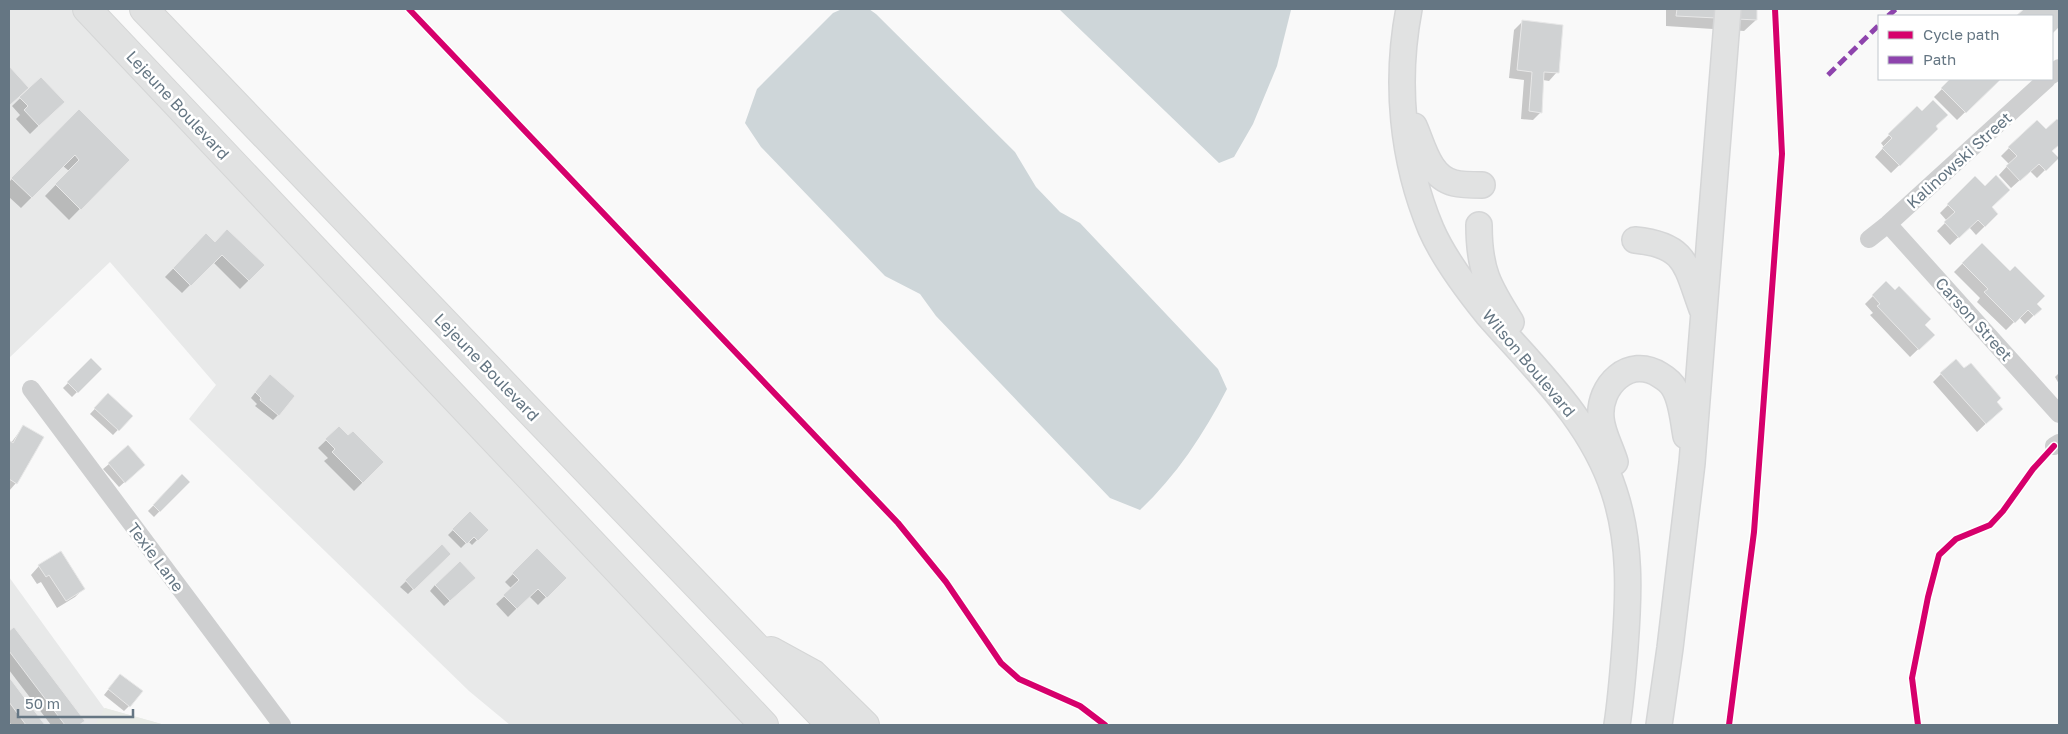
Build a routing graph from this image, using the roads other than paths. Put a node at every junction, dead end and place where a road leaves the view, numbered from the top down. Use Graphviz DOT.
graph roads {
  1 [pos="87,9"];
  2 [pos="144,9"];
  3 [pos="1409,9"];
  4 [pos="1728,9"];
  5 [pos="2046,80"];
  6 [pos="1402,96"];
  7 [pos="1482,186"];
  8 [pos="1888,224"];
  9 [pos="1479,225"];
  10 [pos="1869,238"];
  11 [pos="1635,240"];
  12 [pos="1705,316"];
  13 [pos="1551,384"];
  14 [pos="31,389"];
  15 [pos="2059,414"];
  16 [pos="1692,463"];
  17 [pos="1624,528"];
  18 [pos="750,641"];
  19 [pos="282,725"];
  20 [pos="764,725"];
  21 [pos="830,725"];
  22 [pos="865,725"];
  23 [pos="1617,725"];
  24 [pos="1659,725"];
  1 -- 20 [label="highway, Lejeune Boulevard"];
  2 -- 18 [label="highway, Lejeune Boulevard"];
  3 -- 6 [label="main road, Wilson Boulevard"];
  4 -- 12 [label="main road"];
  5 -- 8 [label="street, Kalinowski Street"];
  6 -- 7 [label="main road"];
  6 -- 13 [label="main road, Wilson Boulevard"];
  8 -- 10 [label="street, Kalinowski Street"];
  8 -- 15 [label="street, Carson Street"];
  9 -- 13 [label="main road"];
  11 -- 12 [label="main road"];
  12 -- 16 [label="main road"];
  13 -- 17 [label="main road, Wilson Boulevard"];
  14 -- 19 [label="street, Texie Lane"];
  16 -- 17 [label="main road"];
  16 -- 24 [label="main road"];
  17 -- 23 [label="main road, Wilson Boulevard"];
  18 -- 21 [label="highway, Lejeune Boulevard"];
  18 -- 22 [label="highway"];
}
